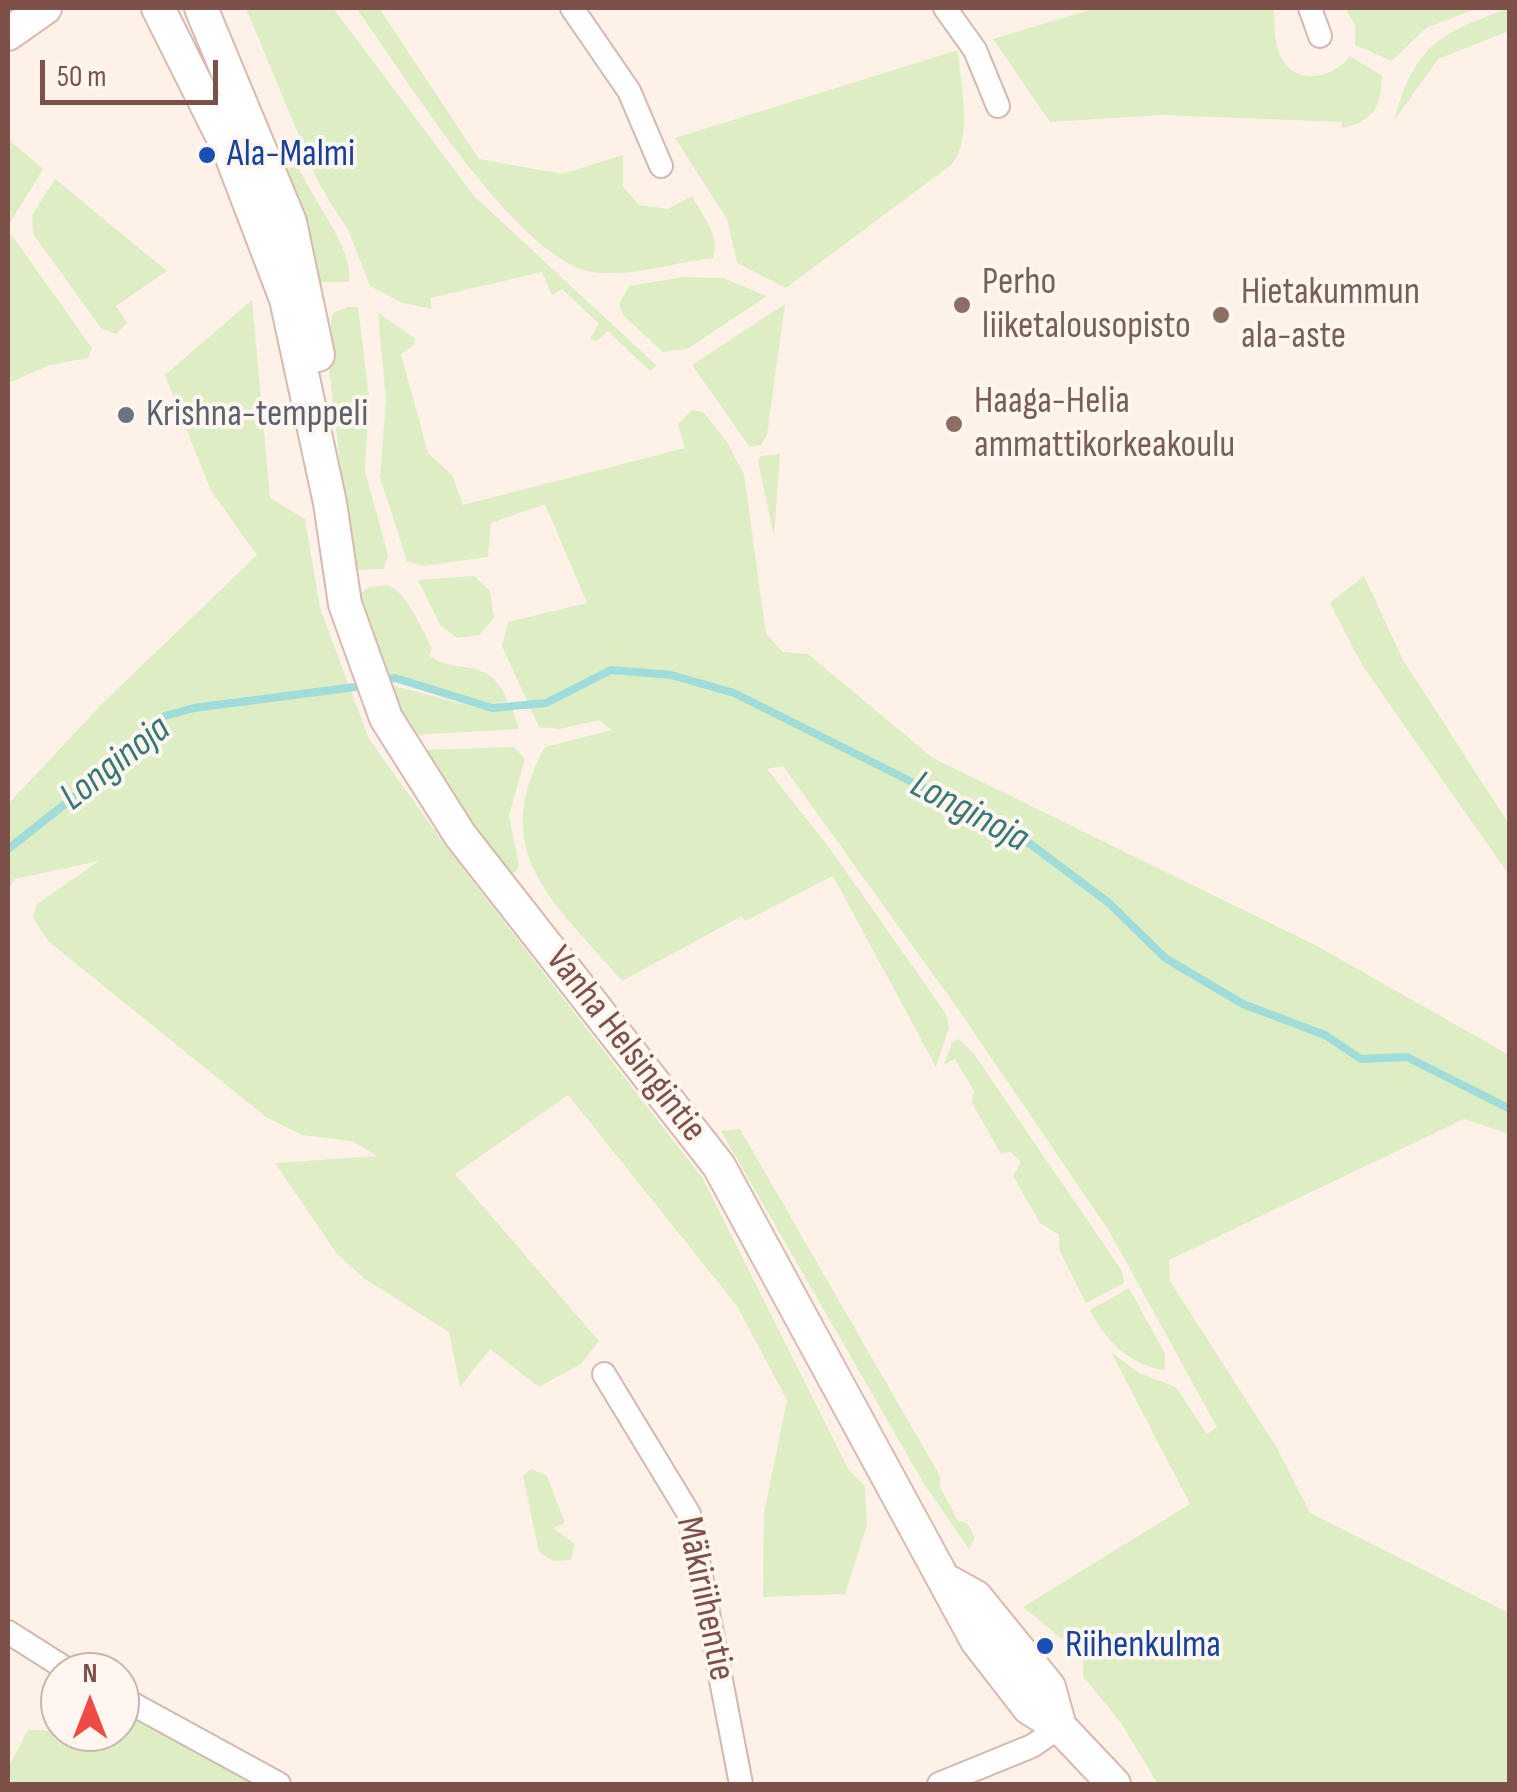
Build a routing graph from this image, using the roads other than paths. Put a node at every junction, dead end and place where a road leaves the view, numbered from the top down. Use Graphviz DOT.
graph roads {
  1 [pos="45,8"];
  2 [pos="158,8"];
  3 [pos="201,8"];
  4 [pos="572,8"];
  5 [pos="946,8"];
  6 [pos="1310,8"];
  7 [pos="8,34"];
  8 [pos="1320,36"];
  9 [pos="998,106"];
  10 [pos="661,166"];
  11 [pos="330,503"];
  12 [pos="604,1374"];
  13 [pos="8,1632"];
  14 [pos="40,1652"];
  15 [pos="140,1708"];
  16 [pos="1060,1727"];
  17 [pos="278,1784"];
  18 [pos="741,1784"];
  19 [pos="939,1784"];
  20 [pos="1114,1784"];
  1 -- 7 [label="main road"];
  2 -- 11 [label="main road, Vanha Helsingintie"];
  3 -- 11 [label="main road, Vanha Helsingintie"];
  4 -- 10 [label="street"];
  5 -- 9 [label="street"];
  6 -- 8 [label="street"];
  11 -- 16 [label="main road, Vanha Helsingintie"];
  12 -- 18 [label="street, Mäkiriihentie"];
  13 -- 14 [label="street"];
  15 -- 17 [label="street"];
  16 -- 19 [label="street"];
  16 -- 20 [label="main road, Vanha Helsingintie"];
}
